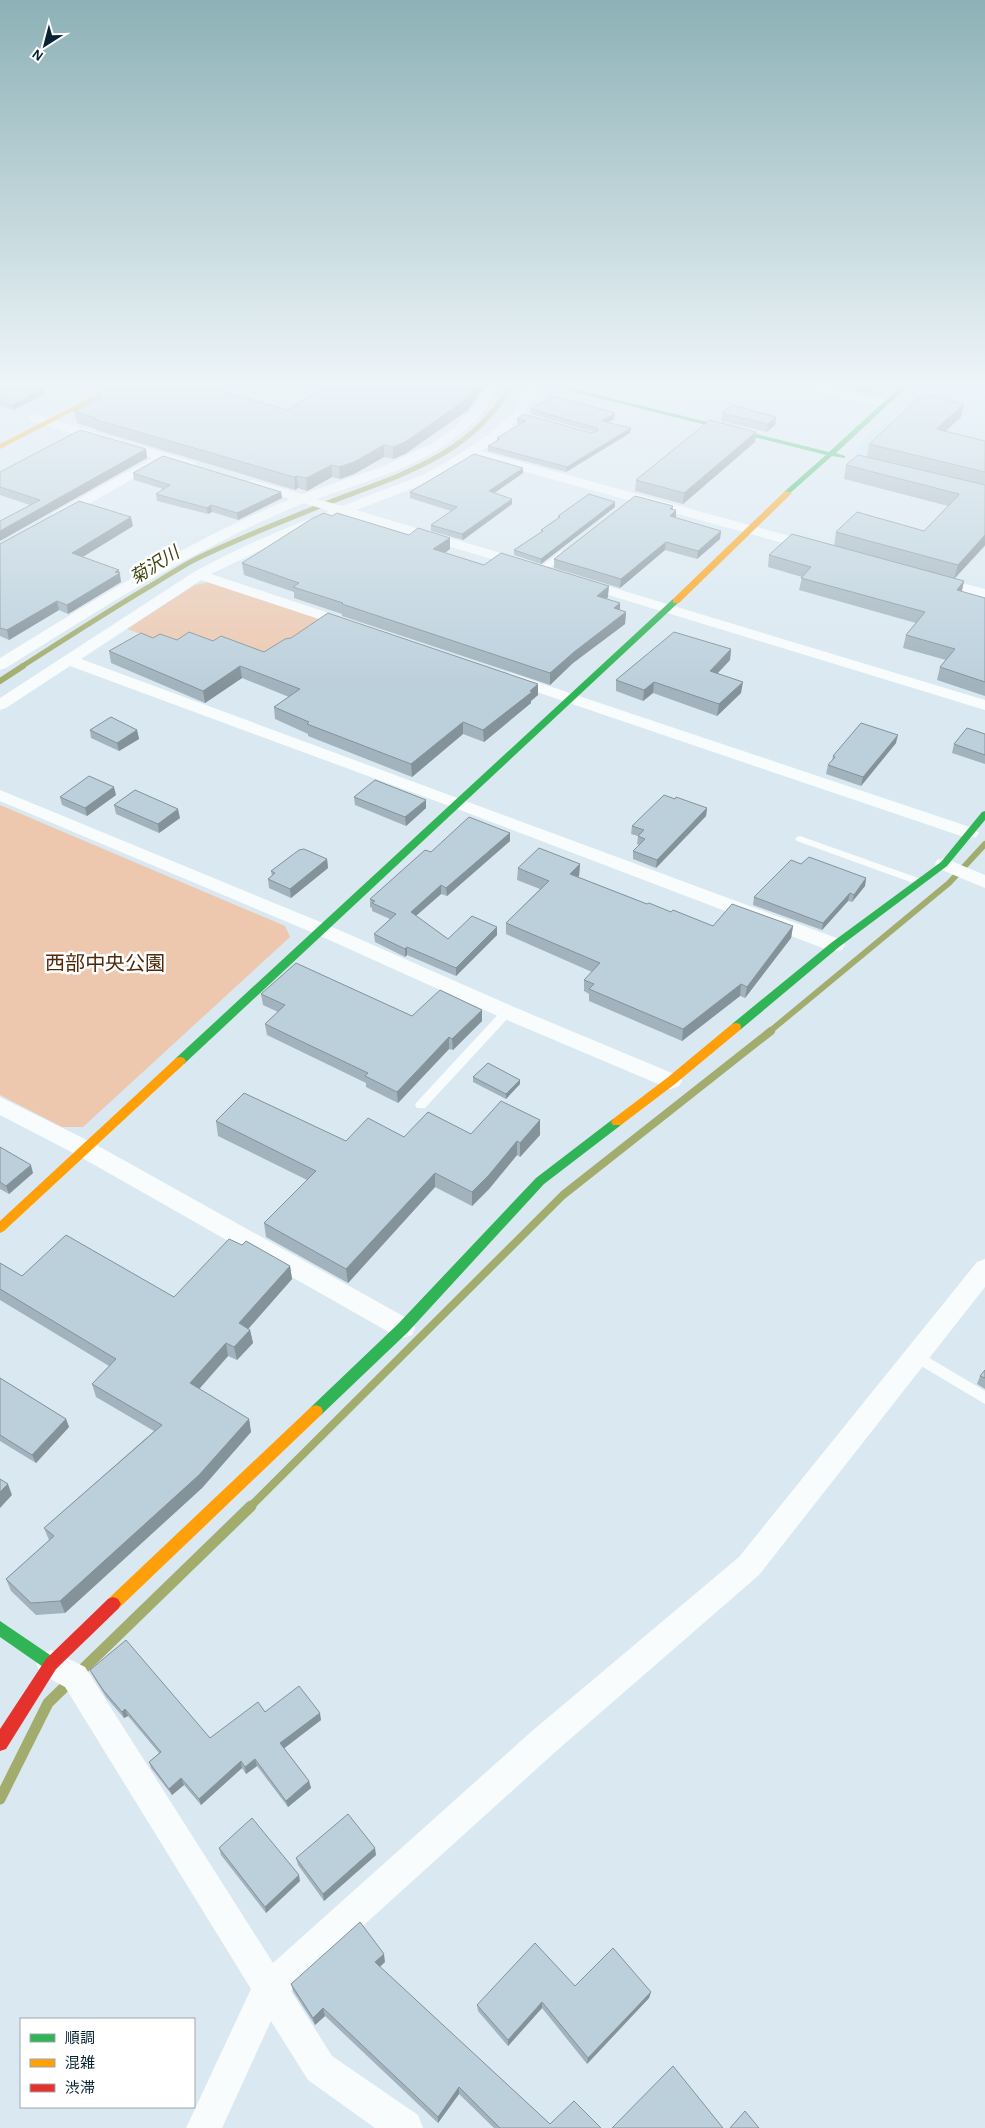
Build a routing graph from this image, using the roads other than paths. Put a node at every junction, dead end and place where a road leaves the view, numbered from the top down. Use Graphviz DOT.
graph roads {
  1 [pos="110,486"];
  2 [pos="260,486"];
  3 [pos="343,486"];
  4 [pos="403,486"];
  5 [pos="581,486"];
  6 [pos="795,486"];
  7 [pos="307,500"];
  8 [pos="337,509"];
  9 [pos="43,524"];
  10 [pos="750,530"];
  11 [pos="573,546"];
  12 [pos="825,550"];
  13 [pos="542,570"];
  14 [pos="199,575"];
  15 [pos="919,576"];
  16 [pos="985,594"];
  17 [pos="669,608"];
  18 [pos="367,631"];
  19 [pos="69,660"];
  20 [pos="0,665"];
  21 [pos="497,674"];
  22 [pos="572,698"];
  23 [pos="0,705"];
  24 [pos="985,705"];
  25 [pos="0,795"];
  26 [pos="458,803"];
  27 [pos="985,814"];
  28 [pos="970,833"];
  29 [pos="800,839"];
  30 [pos="944,864"];
  31 [pos="920,882"];
  32 [pos="985,882"];
  33 [pos="323,930"];
  34 [pos="834,945"];
  35 [pos="507,1012"];
  36 [pos="671,1081"];
  37 [pos="0,1105"];
  38 [pos="421,1105"];
  39 [pos="85,1149"];
  40 [pos="0,1228"];
  41 [pos="985,1269"];
  42 [pos="403,1328"];
  43 [pos="916,1356"];
  44 [pos="985,1398"];
  45 [pos="0,1628"];
  46 [pos="51,1664"];
  47 [pos="0,1743"];
  48 [pos="269,1989"];
  49 [pos="204,2128"];
  50 [pos="405,2128"];
  1 -- 9 [label="street"];
  2 -- 7 [label="street"];
  3 -- 7 [label="street"];
  4 -- 8 [label="street"];
  5 -- 10 [label="street"];
  6 -- 10 [label="street"];
  7 -- 8 [label="street"];
  7 -- 20 [label="street"];
  8 -- 13 [label="street"];
  8 -- 14 [label="street"];
  10 -- 12 [label="street"];
  10 -- 17 [label="street"];
  11 -- 13 [label="lane"];
  13 -- 17 [label="street"];
  14 -- 18 [label="street"];
  14 -- 19 [label="street"];
  15 -- 16 [label="street"];
  17 -- 22 [label="street"];
  17 -- 24 [label="street"];
  19 -- 23 [label="street"];
  19 -- 26 [label="street"];
  21 -- 22 [label="street"];
  22 -- 26 [label="street"];
  22 -- 28 [label="street"];
  25 -- 33 [label="street"];
  26 -- 33 [label="street"];
  26 -- 34 [label="street"];
  27 -- 28 [label="street"];
  28 -- 30 [label="street"];
  29 -- 31 [label="lane"];
  30 -- 31 [label="street"];
  30 -- 32 [label="street"];
  31 -- 34 [label="street"];
  33 -- 35 [label="street"];
  33 -- 39 [label="street"];
  34 -- 36 [label="street"];
  35 -- 36 [label="street"];
  35 -- 38 [label="lane"];
  36 -- 42 [label="street"];
  37 -- 39 [label="street"];
  39 -- 40 [label="street"];
  39 -- 42 [label="street"];
  41 -- 43 [label="street"];
  42 -- 46 [label="street"];
  43 -- 44 [label="lane"];
  43 -- 48 [label="street"];
  45 -- 46 [label="street"];
  46 -- 47 [label="street"];
  46 -- 48 [label="street"];
  48 -- 49 [label="street"];
  48 -- 50 [label="street"];
}
